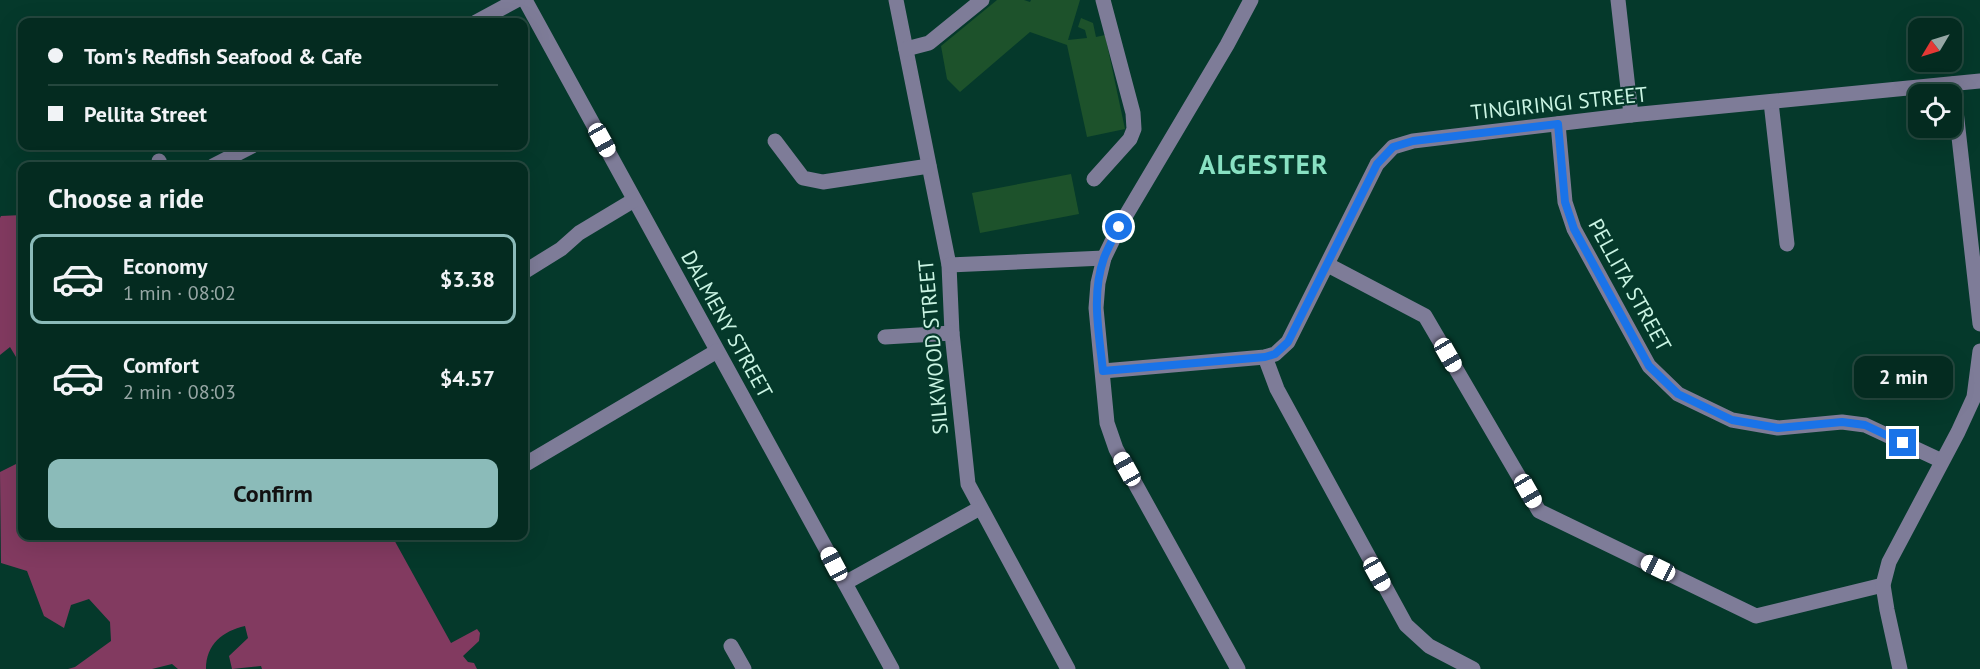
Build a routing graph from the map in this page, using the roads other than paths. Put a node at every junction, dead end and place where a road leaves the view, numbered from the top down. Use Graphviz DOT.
graph roads {
  1 [pos="517,0"];
  2 [pos="525,0"];
  3 [pos="896,0"];
  4 [pos="982,0"];
  5 [pos="1103,0"];
  6 [pos="1251,0"];
  7 [pos="1617,0"];
  8 [pos="483,18"];
  9 [pos="906,50"];
  10 [pos="1980,81"];
  11 [pos="1953,84"];
  12 [pos="1908,88"];
  13 [pos="1771,102"];
  14 [pos="1630,115"];
  15 [pos="1558,124"];
  16 [pos="1959,138"];
  17 [pos="776,141"];
  18 [pos="244,150"];
  19 [pos="221,162"];
  20 [pos="929,166"];
  21 [pos="1094,179"];
  22 [pos="634,200"];
  23 [pos="1787,244"];
  24 [pos="1104,258"];
  25 [pos="949,265"];
  26 [pos="1328,265"];
  27 [pos="528,270"];
  28 [pos="1980,324"];
  29 [pos="952,333"];
  30 [pos="885,337"];
  31 [pos="717,351"];
  32 [pos="1980,351"];
  33 [pos="1259,357"];
  34 [pos="1103,371"];
  35 [pos="1942,461"];
  36 [pos="528,463"];
  37 [pos="980,508"];
  38 [pos="845,583"];
  39 [pos="1883,585"];
  40 [pos="730,646"];
  41 [pos="888,668"];
  42 [pos="744,669"];
  43 [pos="1068,669"];
  44 [pos="1238,669"];
  45 [pos="1473,669"];
  46 [pos="1900,669"];
  1 -- 8 [label="street"];
  2 -- 22 [label="street, DALMENY STREET"];
  3 -- 9 [label="street, SILKWOOD STREET"];
  4 -- 9 [label="street"];
  5 -- 21 [label="street"];
  6 -- 24 [label="street"];
  7 -- 14 [label="street"];
  9 -- 20 [label="street, SILKWOOD STREET"];
  10 -- 11 [label="street, TINGIRINGI STREET"];
  12 -- 13 [label="street, TINGIRINGI STREET"];
  13 -- 14 [label="street, TINGIRINGI STREET"];
  13 -- 23 [label="street"];
  14 -- 15 [label="street, TINGIRINGI STREET"];
  15 -- 26 [label="street, TINGIRINGI STREET"];
  15 -- 35 [label="street, PELLITA STREET"];
  16 -- 28 [label="street"];
  17 -- 20 [label="street"];
  18 -- 19 [label="street"];
  20 -- 25 [label="street, SILKWOOD STREET"];
  22 -- 27 [label="street"];
  22 -- 31 [label="street, DALMENY STREET"];
  24 -- 25 [label="street"];
  24 -- 34 [label="street"];
  25 -- 29 [label="street, SILKWOOD STREET"];
  26 -- 33 [label="street, TINGIRINGI STREET"];
  26 -- 39 [label="street"];
  29 -- 30 [label="street"];
  29 -- 37 [label="street, SILKWOOD STREET"];
  31 -- 36 [label="street"];
  31 -- 38 [label="street, DALMENY STREET"];
  32 -- 35 [label="street"];
  33 -- 34 [label="street"];
  33 -- 45 [label="street"];
  34 -- 44 [label="street"];
  35 -- 39 [label="street"];
  37 -- 38 [label="street"];
  37 -- 43 [label="street, SILKWOOD STREET"];
  38 -- 41 [label="street, DALMENY STREET"];
  39 -- 46 [label="street"];
  40 -- 42 [label="street"];
}
